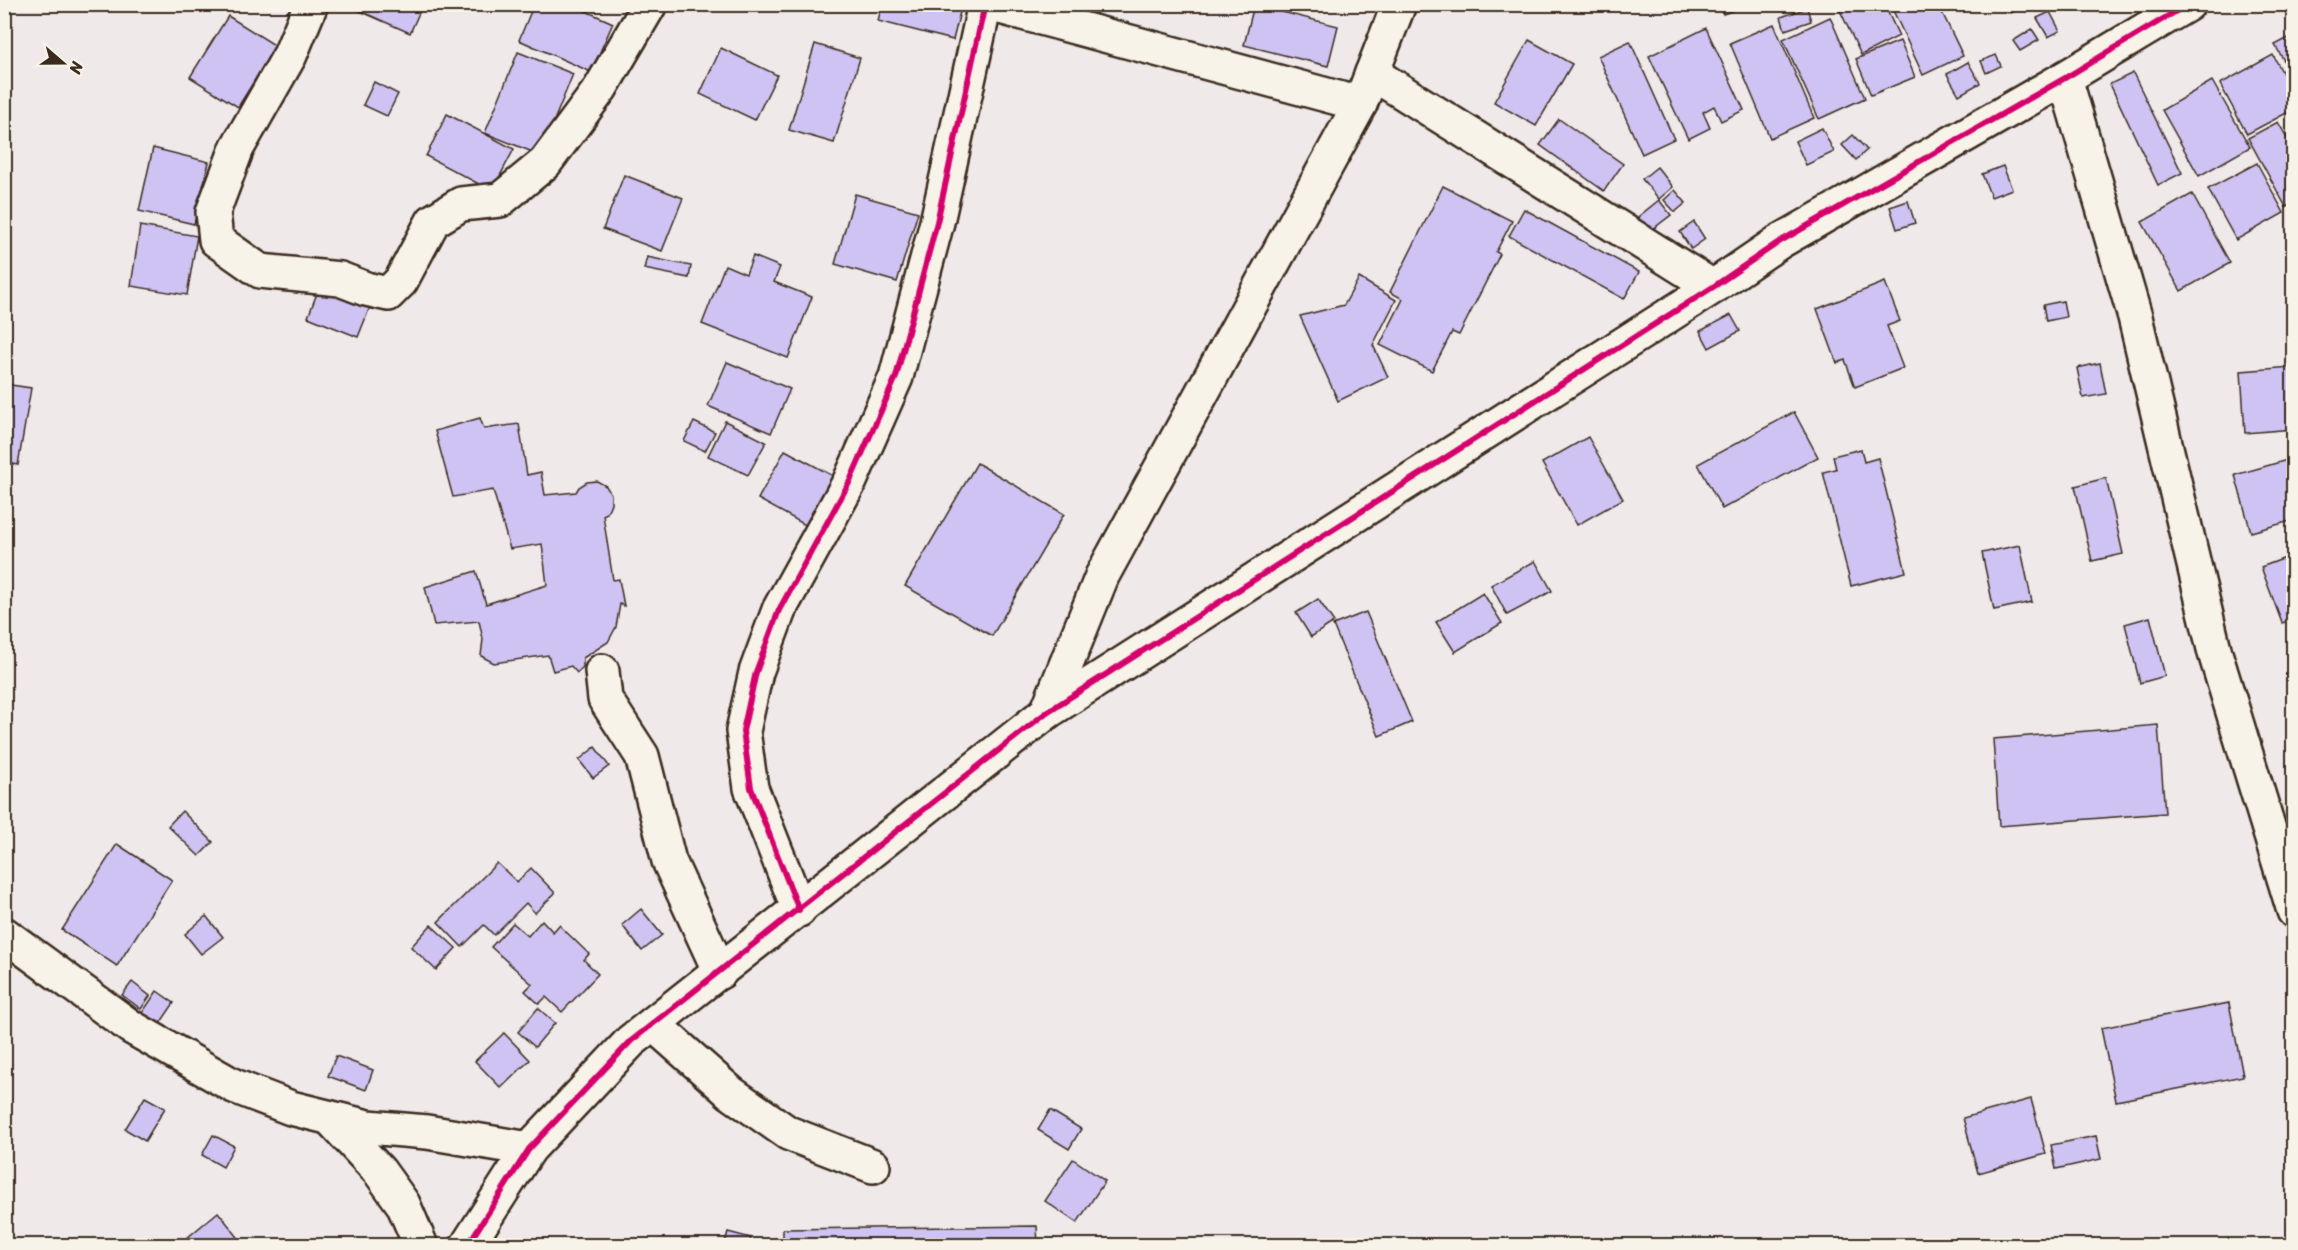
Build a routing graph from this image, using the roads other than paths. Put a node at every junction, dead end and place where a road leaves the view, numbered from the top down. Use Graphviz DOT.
graph roads {
  1 [pos="311,4"];
  2 [pos="650,4"];
  3 [pos="987,4"];
  4 [pos="1399,4"];
  5 [pos="2188,4"];
  6 [pos="1372,73"];
  7 [pos="2065,78"];
  8 [pos="1360,104"];
  9 [pos="1713,287"];
  10 [pos="602,671"];
  11 [pos="1047,712"];
  12 [pos="799,910"];
  13 [pos="2294,911"];
  14 [pos="4,934"];
  15 [pos="720,972"];
  16 [pos="653,1024"];
  17 [pos="330,1118"];
  18 [pos="529,1149"];
  19 [pos="873,1166"];
  20 [pos="421,1245"];
  21 [pos="467,1245"];
  1 -- 2 [label="street"];
  3 -- 8 [label="street"];
  3 -- 12 [label="street"];
  4 -- 6 [label="street"];
  5 -- 7 [label="street"];
  6 -- 8 [label="street"];
  6 -- 9 [label="street"];
  7 -- 9 [label="street"];
  7 -- 13 [label="street"];
  8 -- 11 [label="street"];
  9 -- 11 [label="street"];
  10 -- 15 [label="street"];
  11 -- 12 [label="street"];
  12 -- 15 [label="street"];
  14 -- 17 [label="street"];
  15 -- 16 [label="street"];
  16 -- 18 [label="street"];
  16 -- 19 [label="street"];
  17 -- 18 [label="street"];
  17 -- 20 [label="street"];
  18 -- 21 [label="street"];
}
